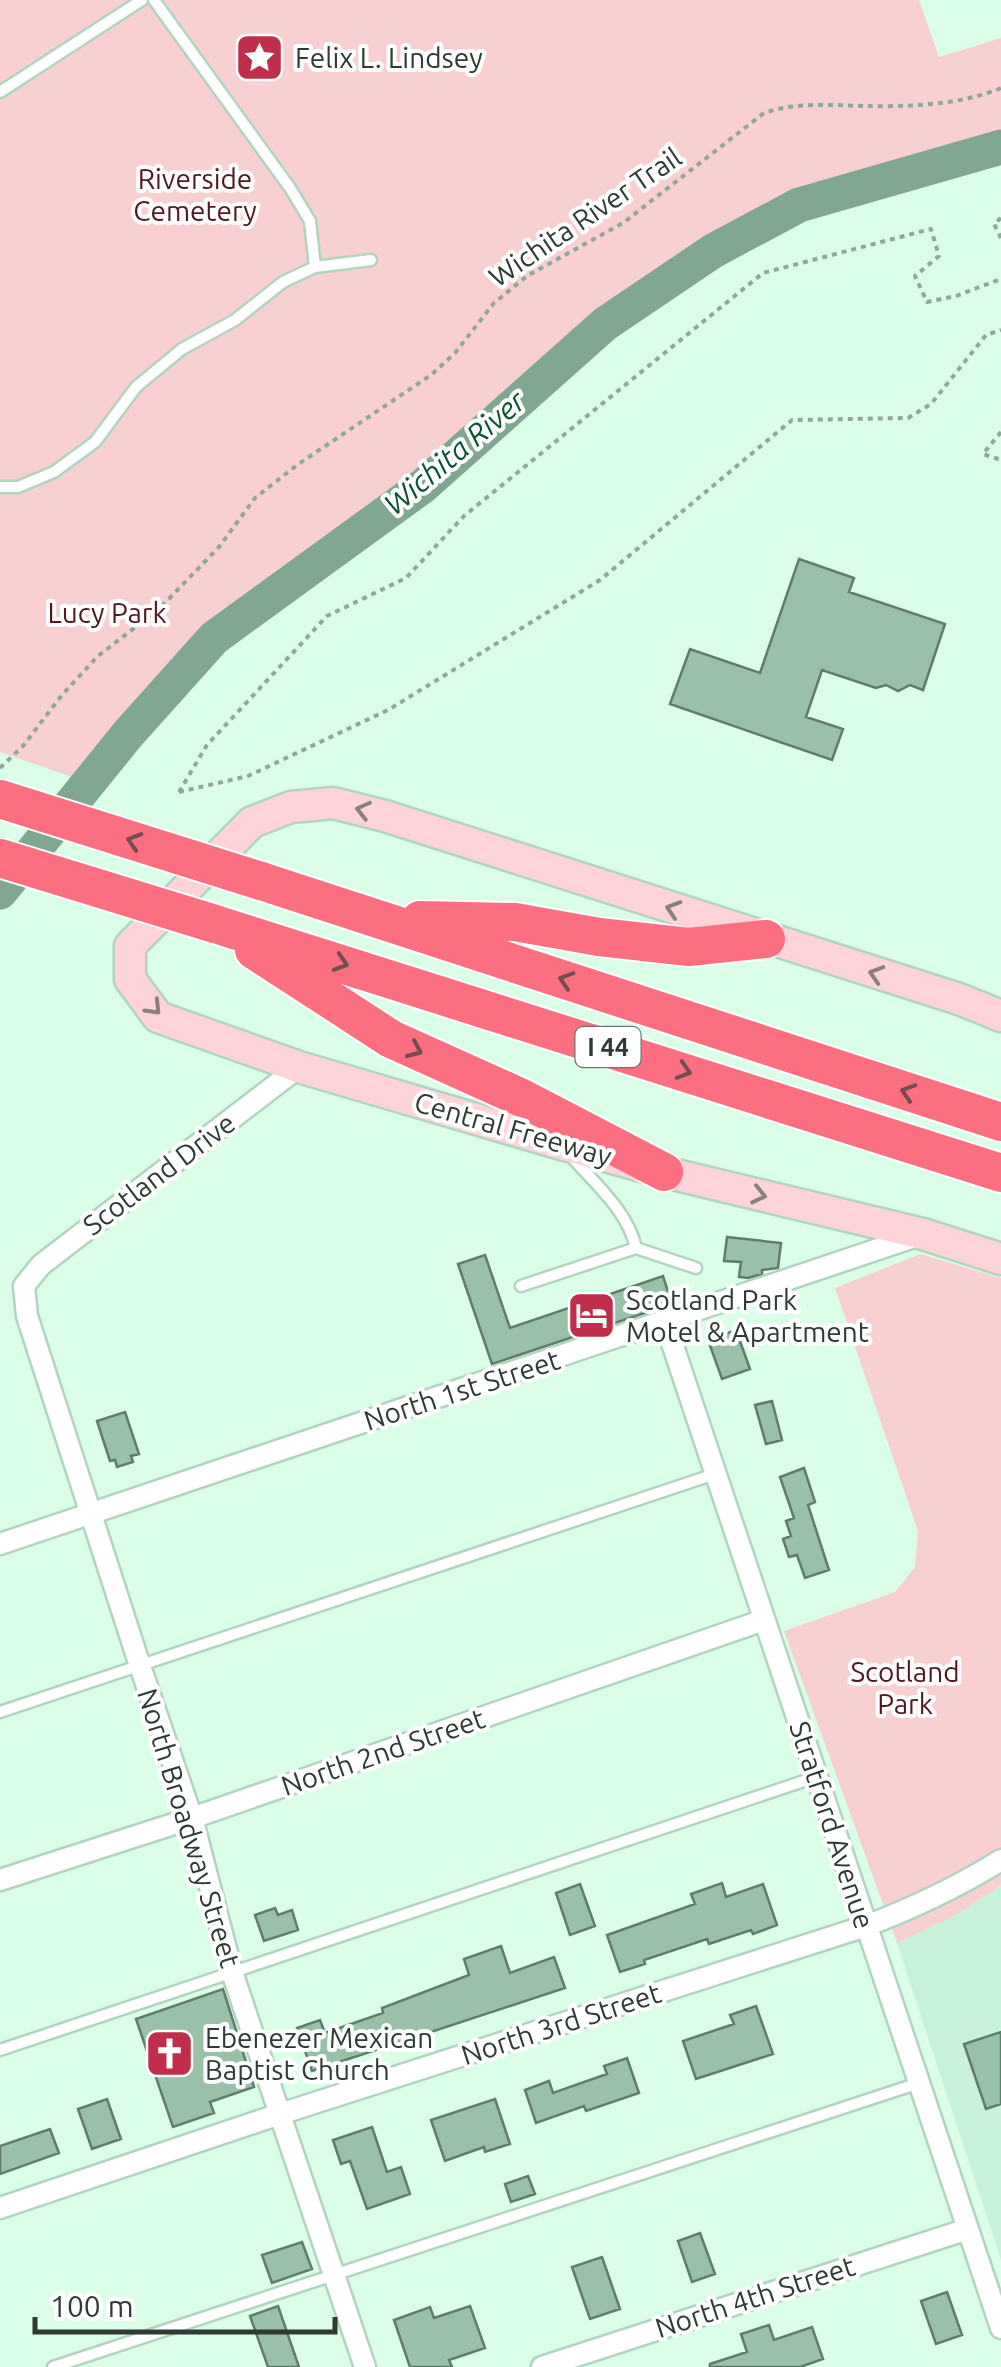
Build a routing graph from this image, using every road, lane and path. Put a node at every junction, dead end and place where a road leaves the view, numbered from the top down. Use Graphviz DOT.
graph roads {
  1 [pos="142,0"];
  2 [pos="154,0"];
  3 [pos="1001,88"];
  4 [pos="0,92"];
  5 [pos="1001,218"];
  6 [pos="1001,238"];
  7 [pos="371,260"];
  8 [pos="315,267"];
  9 [pos="1001,278"];
  10 [pos="1001,330"];
  11 [pos="1001,432"];
  12 [pos="1001,460"];
  13 [pos="0,487"];
  14 [pos="0,768"];
  15 [pos="0,799"];
  16 [pos="0,858"];
  17 [pos="380,919"];
  18 [pos="214,924"];
  19 [pos="766,940"];
  20 [pos="1001,1016"];
  21 [pos="299,1067"];
  22 [pos="1001,1122"];
  23 [pos="560,1144"];
  24 [pos="664,1172"];
  25 [pos="1001,1173"];
  26 [pos="922,1234"];
  27 [pos="636,1248"];
  28 [pos="1001,1260"];
  29 [pos="696,1268"];
  30 [pos="24,1286"];
  31 [pos="521,1286"];
  32 [pos="664,1322"];
  33 [pos="715,1474"];
  34 [pos="92,1512"];
  35 [pos="0,1544"];
  36 [pos="764,1620"];
  37 [pos="140,1666"];
  38 [pos="0,1712"];
  39 [pos="816,1777"];
  40 [pos="192,1818"];
  41 [pos="1001,1860"];
  42 [pos="0,1880"];
  43 [pos="866,1926"];
  44 [pos="232,1972"];
  45 [pos="0,2050"];
  46 [pos="919,2083"];
  47 [pos="280,2114"];
  48 [pos="0,2208"];
  49 [pos="968,2229"];
  50 [pos="334,2274"];
  51 [pos="1001,2328"];
  52 [pos="53,2367"];
  53 [pos="364,2367"];
  54 [pos="542,2367"];
  1 -- 4 [label="lane"];
  2 -- 8 [label="lane"];
  3 -- 14 [label="path, Wichita River Trail"];
  5 -- 6 [label="path"];
  7 -- 8 [label="lane"];
  8 -- 13 [label="lane"];
  9 -- 10 [label="path"];
  11 -- 12 [label="path"];
  17 -- 15 [label="highway, I 44, one-way, bridge"];
  16 -- 18 [label="highway, I 44, bridge"];
  17 -- 19 [label="highway"];
  22 -- 17 [label="highway, I 44, one-way"];
  18 -- 24 [label="highway, one-way"];
  18 -- 25 [label="highway, I 44, one-way"];
  20 -- 19 [label="main road, Central Freeway, one-way"];
  19 -- 21 [label="main road, Central Freeway, one-way"];
  21 -- 23 [label="main road, Central Freeway"];
  21 -- 30 [label="street, Scotland Drive"];
  23 -- 24 [label="main road, Central Freeway"];
  23 -- 27 [label="lane"];
  24 -- 26 [label="main road, Central Freeway, one-way"];
  26 -- 28 [label="main road, Central Freeway"];
  26 -- 32 [label="street, North 1st Street"];
  27 -- 29 [label="lane"];
  27 -- 31 [label="lane"];
  30 -- 34 [label="street, North Broadway Street"];
  32 -- 33 [label="street, Stratford Avenue"];
  32 -- 34 [label="street, North 1st Street"];
  33 -- 36 [label="street, Stratford Avenue"];
  33 -- 37 [label="lane"];
  34 -- 35 [label="street, North 1st Street"];
  34 -- 37 [label="street, North Broadway Street"];
  36 -- 39 [label="street, Stratford Avenue"];
  36 -- 40 [label="street, North 2nd Street"];
  37 -- 38 [label="lane"];
  37 -- 40 [label="street, North Broadway Street"];
  39 -- 43 [label="street, Stratford Avenue"];
  39 -- 44 [label="lane"];
  40 -- 42 [label="street, North 2nd Street"];
  40 -- 44 [label="street, North Broadway Street"];
  41 -- 43 [label="street, North 3rd Street"];
  43 -- 46 [label="street, Stratford Avenue"];
  43 -- 47 [label="street, North 3rd Street"];
  44 -- 45 [label="lane"];
  44 -- 47 [label="street, North Broadway Street"];
  46 -- 49 [label="street, Stratford Avenue"];
  46 -- 50 [label="lane"];
  47 -- 48 [label="street, North 3rd Street"];
  47 -- 50 [label="street, North Broadway Street"];
  49 -- 51 [label="street, Stratford Avenue"];
  49 -- 54 [label="street, North 4th Street"];
  50 -- 52 [label="lane"];
  50 -- 53 [label="street, North Broadway Street"];
}
